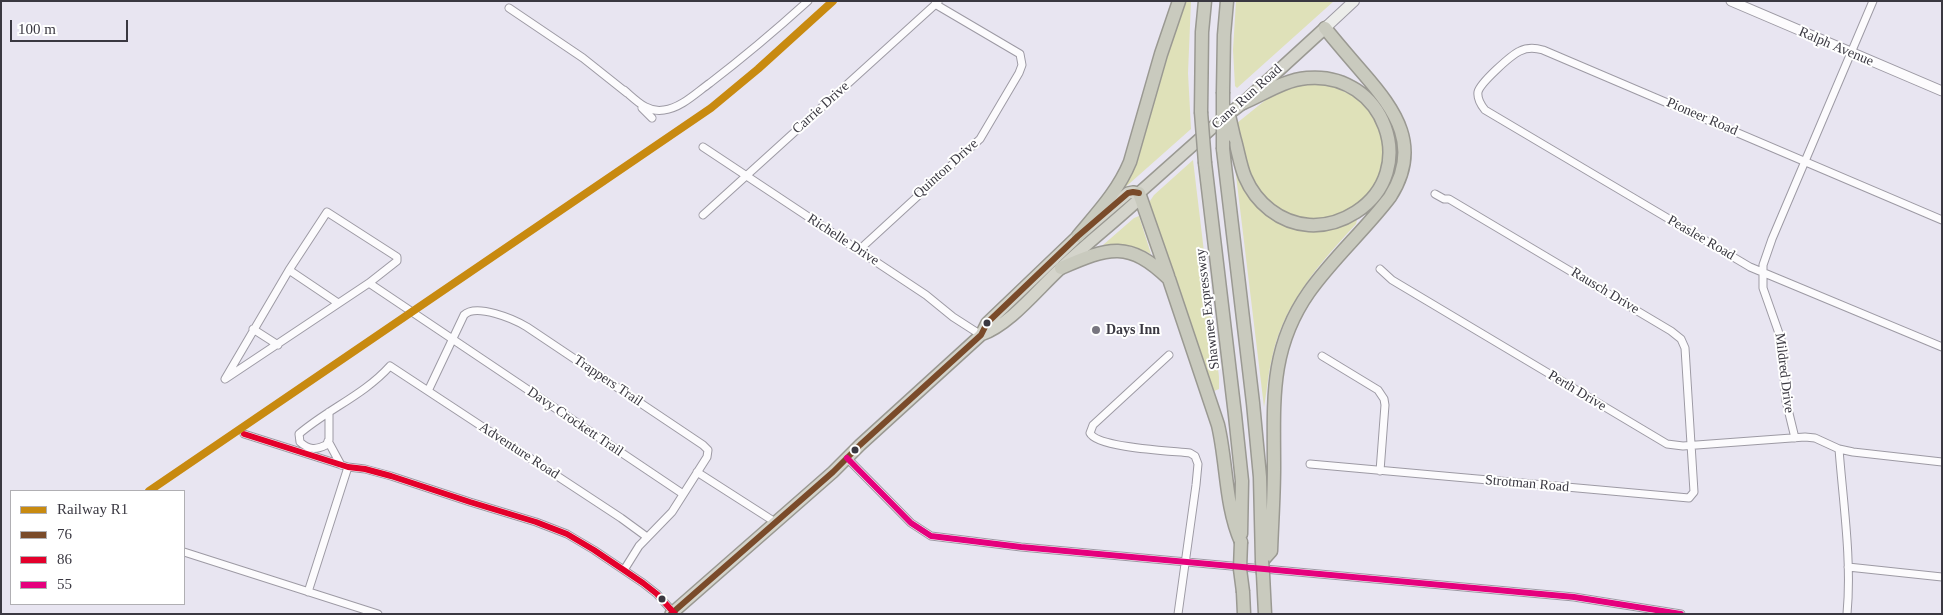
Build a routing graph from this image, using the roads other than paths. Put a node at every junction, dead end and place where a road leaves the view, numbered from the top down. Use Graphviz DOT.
graph roads {
  1 [pos="808,1"];
  2 [pos="1179,1"];
  3 [pos="1205,1"];
  4 [pos="1227,1"];
  5 [pos="1354,1"];
  6 [pos="1873,1"];
  7 [pos="1735,2"];
  8 [pos="937,3"];
  9 [pos="509,8"];
  10 [pos="1325,28"];
  11 [pos="1852,53"];
  12 [pos="624,90"];
  13 [pos="1223,92"];
  14 [pos="1942,92"];
  15 [pos="1478,98"];
  16 [pos="1244,103"];
  17 [pos="652,118"];
  18 [pos="703,147"];
  19 [pos="1805,161"];
  20 [pos="747,176"];
  21 [pos="1140,193"];
  22 [pos="1434,194"];
  23 [pos="703,215"];
  24 [pos="1942,220"];
  25 [pos="1078,236"];
  26 [pos="859,250"];
  27 [pos="1061,268"];
  28 [pos="1380,269"];
  29 [pos="289,270"];
  30 [pos="1763,272"];
  31 [pos="1169,279"];
  32 [pos="369,283"];
  33 [pos="338,303"];
  34 [pos="253,330"];
  35 [pos="981,334"];
  36 [pos="453,340"];
  37 [pos="278,345"];
  38 [pos="1942,348"];
  39 [pos="1169,355"];
  40 [pos="1322,356"];
  41 [pos="428,391"];
  42 [pos="329,412"];
  43 [pos="244,434"];
  44 [pos="1795,438"];
  45 [pos="328,441"];
  46 [pos="1692,445"];
  47 [pos="1839,449"];
  48 [pos="848,458"];
  49 [pos="1942,462"];
  50 [pos="1310,464"];
  51 [pos="345,466"];
  52 [pos="1380,471"];
  53 [pos="697,472"];
  54 [pos="683,494"];
  55 [pos="775,522"];
  56 [pos="647,537"];
  57 [pos="1241,542"];
  58 [pos="185,552"];
  59 [pos="1262,561"];
  60 [pos="1185,562"];
  61 [pos="1848,567"];
  62 [pos="624,570"];
  63 [pos="1942,577"];
  64 [pos="308,592"];
  65 [pos="673,613"];
  66 [pos="378,614"];
  67 [pos="1178,614"];
  68 [pos="1244,614"];
  69 [pos="1265,614"];
  70 [pos="1681,614"];
  71 [pos="1847,614"];
  1 -- 12 [label="street"];
  2 -- 25 [label="highway"];
  3 -- 57 [label="highway, Shawnee Expressway, bridge"];
  4 -- 13 [label="highway"];
  5 -- 10 [label="main road, Cane Run Road"];
  6 -- 11 [label="street, Mildred Drive"];
  7 -- 11 [label="street, Ralph Avenue"];
  8 -- 20 [label="street, Carrie Drive"];
  8 -- 26 [label="street, Quinton Drive"];
  9 -- 12 [label="street"];
  10 -- 16 [label="highway, Cane Run Road"];
  10 -- 59 [label="highway"];
  11 -- 14 [label="street, Ralph Avenue"];
  11 -- 19 [label="street, Mildred Drive"];
  12 -- 17 [label="street"];
  13 -- 16 [label="highway, bridge"];
  13 -- 59 [label="highway, bridge"];
  15 -- 19 [label="street, Pioneer Road"];
  15 -- 30 [label="street, Peaslee Road"];
  16 -- 21 [label="highway, Cane Run Road"];
  18 -- 20 [label="street, Richelle Drive"];
  19 -- 24 [label="street, Pioneer Road"];
  19 -- 30 [label="street, Mildred Drive"];
  20 -- 23 [label="street, Carrie Drive"];
  20 -- 26 [label="street, Richelle Drive"];
  21 -- 25 [label="highway, Cane Run Road"];
  21 -- 27 [label="highway, Cane Run Road"];
  21 -- 31 [label="highway"];
  22 -- 46 [label="street, Rausch Drive"];
  25 -- 35 [label="highway, Cane Run Road"];
  26 -- 35 [label="street, Richelle Drive"];
  27 -- 31 [label="highway"];
  27 -- 35 [label="highway, Cane Run Road"];
  28 -- 46 [label="street, Perth Drive"];
  29 -- 32 [label="street"];
  29 -- 33 [label="street"];
  29 -- 34 [label="street"];
  30 -- 38 [label="street, Peaslee Road"];
  30 -- 44 [label="street, Mildred Drive"];
  31 -- 57 [label="highway"];
  32 -- 33 [label="street"];
  32 -- 36 [label="street, Davy Crockett Trail"];
  33 -- 37 [label="street"];
  34 -- 37 [label="street"];
  34 -- 37 [label="street"];
  35 -- 48 [label="highway, Cane Run Road"];
  36 -- 41 [label="street"];
  36 -- 53 [label="street, Trappers Trail"];
  36 -- 54 [label="street, Davy Crockett Trail"];
  39 -- 60 [label="street"];
  40 -- 52 [label="street"];
  41 -- 42 [label="street, Adventure Road"];
  41 -- 56 [label="street, Adventure Road"];
  42 -- 45 [label="street"];
  42 -- 45 [label="street"];
  43 -- 51 [label="street"];
  44 -- 46 [label="street, Perth Drive"];
  44 -- 47 [label="street"];
  45 -- 51 [label="street"];
  46 -- 52 [label="street, Strotman Road"];
  47 -- 49 [label="street"];
  47 -- 61 [label="street"];
  48 -- 55 [label="highway, Cane Run Road"];
  48 -- 60 [label="street"];
  50 -- 52 [label="street, Strotman Road"];
  51 -- 62 [label="street"];
  51 -- 64 [label="street"];
  53 -- 54 [label="street"];
  53 -- 55 [label="street"];
  54 -- 56 [label="street"];
  55 -- 65 [label="highway, Cane Run Road"];
  56 -- 62 [label="street"];
  57 -- 68 [label="highway, Shawnee Expressway, bridge"];
  58 -- 64 [label="street"];
  59 -- 69 [label="highway, bridge"];
  60 -- 67 [label="street"];
  60 -- 70 [label="street"];
  61 -- 63 [label="street"];
  61 -- 71 [label="street"];
  62 -- 65 [label="street"];
  64 -- 66 [label="street"];
}
